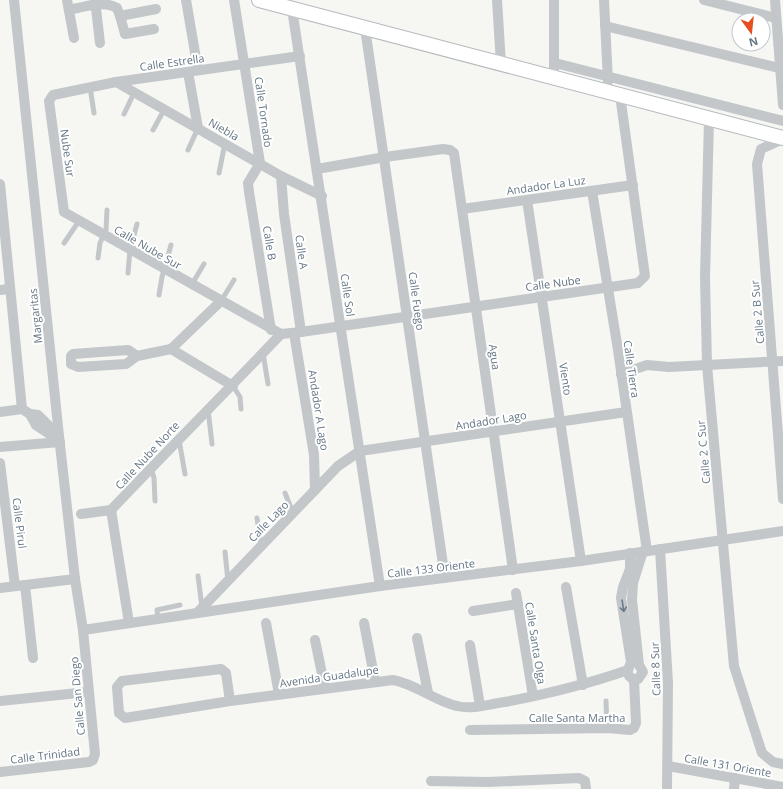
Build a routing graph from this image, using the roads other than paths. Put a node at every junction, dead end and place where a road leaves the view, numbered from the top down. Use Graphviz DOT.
graph roads {
  1 [pos="14,0"];
  2 [pos="186,0"];
  3 [pos="234,0"];
  4 [pos="259,0"];
  5 [pos="497,0"];
  6 [pos="554,0"];
  7 [pos="604,0"];
  8 [pos="704,0"];
  9 [pos="95,2"];
  10 [pos="778,2"];
  11 [pos="68,5"];
  12 [pos="156,9"];
  13 [pos="292,9"];
  14 [pos="120,16"];
  15 [pos="776,18"];
  16 [pos="605,26"];
  17 [pos="365,28"];
  18 [pos="154,29"];
  19 [pos="74,38"];
  20 [pos="100,43"];
  21 [pos="300,56"];
  22 [pos="555,63"];
  23 [pos="245,64"];
  24 [pos="501,64"];
  25 [pos="782,69"];
  26 [pos="193,71"];
  27 [pos="608,77"];
  28 [pos="554,78"];
  29 [pos="116,82"];
  30 [pos="90,87"];
  31 [pos="134,92"];
  32 [pos="614,94"];
  33 [pos="50,97"];
  34 [pos="783,105"];
  35 [pos="164,110"];
  36 [pos="94,113"];
  37 [pos="124,114"];
  38 [pos="709,119"];
  39 [pos="783,121"];
  40 [pos="198,128"];
  41 [pos="153,130"];
  42 [pos="783,139"];
  43 [pos="225,143"];
  44 [pos="188,150"];
  45 [pos="385,157"];
  46 [pos="260,163"];
  47 [pos="317,169"];
  48 [pos="219,173"];
  49 [pos="281,176"];
  50 [pos="0,184"];
  51 [pos="634,185"];
  52 [pos="592,191"];
  53 [pos="322,196"];
  54 [pos="527,200"];
  55 [pos="462,209"];
  56 [pos="108,210"];
  57 [pos="64,212"];
  58 [pos="79,221"];
  59 [pos="137,224"];
  60 [pos="104,235"];
  61 [pos="64,243"];
  62 [pos="172,246"];
  63 [pos="130,250"];
  64 [pos="98,258"];
  65 [pos="204,264"];
  66 [pos="164,270"];
  67 [pos="128,273"];
  68 [pos="234,280"];
  69 [pos="191,285"];
  70 [pos="608,287"];
  71 [pos="5,290"];
  72 [pos="159,295"];
  73 [pos="541,297"];
  74 [pos="221,301"];
  75 [pos="475,307"];
  76 [pos="408,317"];
  77 [pos="341,327"];
  78 [pos="276,332"];
  79 [pos="298,333"];
  80 [pos="171,349"];
  81 [pos="263,352"];
  82 [pos="137,356"];
  83 [pos="778,362"];
  84 [pos="707,365"];
  85 [pos="621,374"];
  86 [pos="268,384"];
  87 [pos="232,386"];
  88 [pos="208,409"];
  89 [pos="241,409"];
  90 [pos="0,412"];
  91 [pos="26,412"];
  92 [pos="626,412"];
  93 [pos="560,422"];
  94 [pos="493,432"];
  95 [pos="60,439"];
  96 [pos="178,439"];
  97 [pos="426,442"];
  98 [pos="212,444"];
  99 [pos="0,447"];
  100 [pos="360,451"];
  101 [pos="0,463"];
  102 [pos="151,468"];
  103 [pos="185,474"];
  104 [pos="315,490"];
  105 [pos="286,493"];
  106 [pos="783,499"];
  107 [pos="155,501"];
  108 [pos="111,510"];
  109 [pos="293,513"];
  110 [pos="81,514"];
  111 [pos="257,518"];
  112 [pos="783,531"];
  113 [pos="722,539"];
  114 [pos="261,546"];
  115 [pos="660,549"];
  116 [pos="645,551"];
  117 [pos="225,552"];
  118 [pos="630,553"];
  119 [pos="581,561"];
  120 [pos="513,570"];
  121 [pos="198,576"];
  122 [pos="445,578"];
  123 [pos="75,579"];
  124 [pos="228,581"];
  125 [pos="20,585"];
  126 [pos="380,586"];
  127 [pos="566,587"];
  128 [pos="0,588"];
  129 [pos="627,588"];
  130 [pos="516,593"];
  131 [pos="518,604"];
  132 [pos="180,605"];
  133 [pos="200,610"];
  134 [pos="473,611"];
  135 [pos="158,618"];
  136 [pos="129,623"];
  137 [pos="266,623"];
  138 [pos="364,623"];
  139 [pos="83,630"];
  140 [pos="418,638"];
  141 [pos="316,640"];
  142 [pos="470,645"];
  143 [pos="33,658"];
  144 [pos="628,670"];
  145 [pos="637,679"];
  146 [pos="375,681"];
  147 [pos="583,685"];
  148 [pos="325,688"];
  149 [pos="88,692"];
  150 [pos="428,693"];
  151 [pos="279,694"];
  152 [pos="533,696"];
  153 [pos="0,701"];
  154 [pos="230,701"];
  155 [pos="606,701"];
  156 [pos="480,706"];
  157 [pos="608,728"];
  158 [pos="470,730"];
  159 [pos="93,760"];
  160 [pos="783,764"];
  161 [pos="668,766"];
  162 [pos="0,772"];
  163 [pos="735,778"];
  164 [pos="431,781"];
  165 [pos="487,785"];
  166 [pos="585,785"];
  167 [pos="783,787"];
  168 [pos="667,789"];
  169 [pos="734,789"];
  1 -- 95 [label="street, Margaritas"];
  2 -- 26 [label="street"];
  3 -- 23 [label="street, Calle Tornado"];
  4 -- 13 [label="main road"];
  5 -- 24 [label="street"];
  6 -- 22 [label="street"];
  7 -- 16 [label="street, Calle Nube"];
  8 -- 15 [label="street"];
  9 -- 11 [label="street"];
  9 -- 14 [label="street"];
  9 -- 20 [label="street"];
  10 -- 15 [label="street"];
  11 -- 19 [label="street"];
  12 -- 14 [label="street"];
  13 -- 17 [label="main road"];
  13 -- 21 [label="street, Calle Sol"];
  14 -- 18 [label="street"];
  15 -- 25 [label="street"];
  16 -- 25 [label="street"];
  16 -- 27 [label="street, Calle Nube"];
  17 -- 24 [label="main road"];
  17 -- 45 [label="street, Calle Fuego"];
  21 -- 23 [label="street, Calle Estrella"];
  21 -- 47 [label="street, Calle Sol"];
  22 -- 27 [label="street"];
  22 -- 28 [label="street"];
  23 -- 26 [label="street, Calle Estrella"];
  23 -- 46 [label="street, Calle Tornado"];
  24 -- 28 [label="main road"];
  25 -- 34 [label="street"];
  26 -- 29 [label="street, Calle Estrella"];
  26 -- 40 [label="street"];
  27 -- 32 [label="street, Calle Nube"];
  27 -- 39 [label="street"];
  28 -- 32 [label="main road"];
  29 -- 30 [label="street, Calle Estrella"];
  29 -- 31 [label="street, Niebla"];
  30 -- 33 [label="street, Calle Estrella"];
  30 -- 36 [label="lane"];
  31 -- 35 [label="street, Niebla"];
  31 -- 37 [label="lane"];
  32 -- 38 [label="main road"];
  32 -- 51 [label="street, Calle Nube"];
  33 -- 57 [label="street, Nube Sur"];
  35 -- 40 [label="street, Niebla"];
  35 -- 41 [label="lane"];
  38 -- 42 [label="main road"];
  38 -- 84 [label="street, Calle 2 C Sur"];
  40 -- 43 [label="street, Niebla"];
  40 -- 44 [label="lane"];
  42 -- 83 [label="street, Calle 2 B Sur"];
  43 -- 46 [label="street, Niebla"];
  43 -- 48 [label="lane"];
  45 -- 47 [label="street"];
  45 -- 55 [label="street, Agua"];
  45 -- 76 [label="street, Calle Fuego"];
  46 -- 49 [label="street, Niebla"];
  46 -- 78 [label="street, Calle B"];
  47 -- 53 [label="street, Calle Sol"];
  49 -- 53 [label="street, Niebla"];
  49 -- 79 [label="street, Calle A"];
  50 -- 71 [label="street"];
  51 -- 52 [label="street, Andador La Luz"];
  51 -- 70 [label="street, Calle Nube"];
  52 -- 54 [label="street, Andador La Luz"];
  52 -- 70 [label="street, Calle Tierra"];
  53 -- 77 [label="street, Calle Sol"];
  54 -- 55 [label="street, Andador La Luz"];
  54 -- 73 [label="street, Viento"];
  55 -- 75 [label="street, Agua"];
  56 -- 60 [label="lane"];
  57 -- 58 [label="street, Calle Nube Sur"];
  58 -- 60 [label="street, Calle Nube Sur"];
  58 -- 61 [label="lane"];
  59 -- 63 [label="lane"];
  60 -- 63 [label="street, Calle Nube Sur"];
  60 -- 64 [label="lane"];
  62 -- 66 [label="lane"];
  63 -- 66 [label="street, Calle Nube Sur"];
  63 -- 67 [label="lane"];
  65 -- 69 [label="lane"];
  66 -- 69 [label="street, Calle Nube Sur"];
  66 -- 72 [label="lane"];
  68 -- 74 [label="lane"];
  69 -- 74 [label="street, Calle Nube Sur"];
  70 -- 73 [label="street, Calle Nube"];
  70 -- 85 [label="street, Calle Tierra"];
  71 -- 91 [label="street"];
  73 -- 75 [label="street, Calle Nube"];
  73 -- 93 [label="street, Viento"];
  74 -- 78 [label="street, Calle Nube Sur"];
  74 -- 80 [label="street"];
  75 -- 76 [label="street, Calle Nube"];
  75 -- 94 [label="street, Agua"];
  76 -- 77 [label="street, Calle Nube"];
  76 -- 97 [label="street, Calle Fuego"];
  77 -- 79 [label="street, Calle Nube"];
  77 -- 100 [label="street, Calle Sol"];
  78 -- 79 [label="street, Calle Nube"];
  78 -- 81 [label="street, Calle Nube Norte"];
  79 -- 104 [label="street, Andador A Lago"];
  80 -- 82 [label="street"];
  80 -- 87 [label="street"];
  81 -- 86 [label="lane"];
  81 -- 87 [label="street, Calle Nube Norte"];
  82 -- 82 [label="street"];
  83 -- 84 [label="street"];
  83 -- 106 [label="street, Calle 2 B Sur"];
  84 -- 85 [label="street"];
  84 -- 113 [label="street, Calle 2 C Sur"];
  85 -- 92 [label="street, Calle Tierra"];
  87 -- 88 [label="street, Calle Nube Norte"];
  87 -- 89 [label="lane"];
  88 -- 96 [label="street, Calle Nube Norte"];
  88 -- 98 [label="lane"];
  90 -- 91 [label="street"];
  91 -- 95 [label="street"];
  92 -- 93 [label="street, Andador Lago"];
  92 -- 116 [label="street, Calle Tierra"];
  93 -- 94 [label="street, Andador Lago"];
  93 -- 119 [label="street, Viento"];
  94 -- 97 [label="street, Andador Lago"];
  94 -- 120 [label="street, Agua"];
  95 -- 99 [label="street"];
  95 -- 123 [label="street, Margaritas"];
  96 -- 102 [label="street, Calle Nube Norte"];
  96 -- 103 [label="lane"];
  97 -- 100 [label="street, Andador Lago"];
  97 -- 122 [label="street, Calle Fuego"];
  100 -- 104 [label="street, Calle Lago"];
  100 -- 126 [label="street, Calle Sol"];
  101 -- 125 [label="street, Calle Pirul"];
  102 -- 107 [label="lane"];
  102 -- 108 [label="street, Calle Nube Norte"];
  104 -- 109 [label="street, Calle Lago"];
  105 -- 109 [label="lane"];
  108 -- 110 [label="street"];
  108 -- 136 [label="street"];
  109 -- 114 [label="street, Calle Lago"];
  111 -- 114 [label="lane"];
  112 -- 113 [label="street, Calle 133 Oriente"];
  113 -- 115 [label="street, Calle 133 Oriente"];
  113 -- 160 [label="street, Calle 2 C Sur"];
  114 -- 124 [label="street, Calle Lago"];
  115 -- 116 [label="street, Calle 133 Oriente"];
  115 -- 161 [label="street, Calle 8 Sur"];
  116 -- 118 [label="street, Calle 133 Oriente"];
  116 -- 129 [label="street"];
  117 -- 124 [label="lane"];
  118 -- 119 [label="street, Calle 133 Oriente"];
  118 -- 129 [label="street"];
  119 -- 120 [label="street, Calle 133 Oriente"];
  120 -- 122 [label="street, Calle 133 Oriente"];
  121 -- 133 [label="lane"];
  122 -- 126 [label="street, Calle 133 Oriente"];
  123 -- 125 [label="street"];
  123 -- 139 [label="street, Margaritas"];
  124 -- 133 [label="street, Calle Lago"];
  125 -- 128 [label="street"];
  125 -- 143 [label="street, Calle Pirul"];
  126 -- 133 [label="street, Calle 133 Oriente"];
  127 -- 147 [label="street"];
  129 -- 144 [label="street, one-way"];
  129 -- 145 [label="street"];
  130 -- 131 [label="street, Calle Santa Olga"];
  131 -- 134 [label="street"];
  131 -- 152 [label="street, Calle Santa Olga"];
  132 -- 135 [label="lane"];
  133 -- 135 [label="street, Calle 133 Oriente"];
  135 -- 136 [label="street, Calle 133 Oriente"];
  136 -- 139 [label="street, Calle 133 Oriente"];
  137 -- 151 [label="street"];
  138 -- 146 [label="street"];
  139 -- 149 [label="street, Calle San Diego"];
  140 -- 150 [label="street"];
  141 -- 148 [label="street"];
  142 -- 156 [label="street"];
  144 -- 145 [label="street, Calle Santa Martha"];
  144 -- 147 [label="street, Avenida Guadalupe"];
  145 -- 157 [label="street, Calle Santa Martha"];
  146 -- 148 [label="street, Avenida Guadalupe"];
  146 -- 150 [label="street, Avenida Guadalupe"];
  147 -- 152 [label="street, Avenida Guadalupe"];
  148 -- 151 [label="street, Avenida Guadalupe"];
  149 -- 153 [label="street"];
  149 -- 159 [label="street, Calle San Diego"];
  150 -- 156 [label="street, Avenida Guadalupe"];
  151 -- 154 [label="street, Avenida Guadalupe"];
  152 -- 156 [label="street, Avenida Guadalupe"];
  154 -- 154 [label="street, Avenida Guadalupe"];
  155 -- 157 [label="lane"];
  157 -- 158 [label="street, Calle Santa Martha"];
  159 -- 162 [label="street, Calle Trinidad"];
  161 -- 163 [label="street, Calle 131 Oriente"];
  161 -- 168 [label="street, Calle 8 Sur"];
  163 -- 167 [label="street, Calle 131 Oriente"];
  163 -- 169 [label="street"];
  164 -- 165 [label="street"];
  165 -- 166 [label="street"];
}
